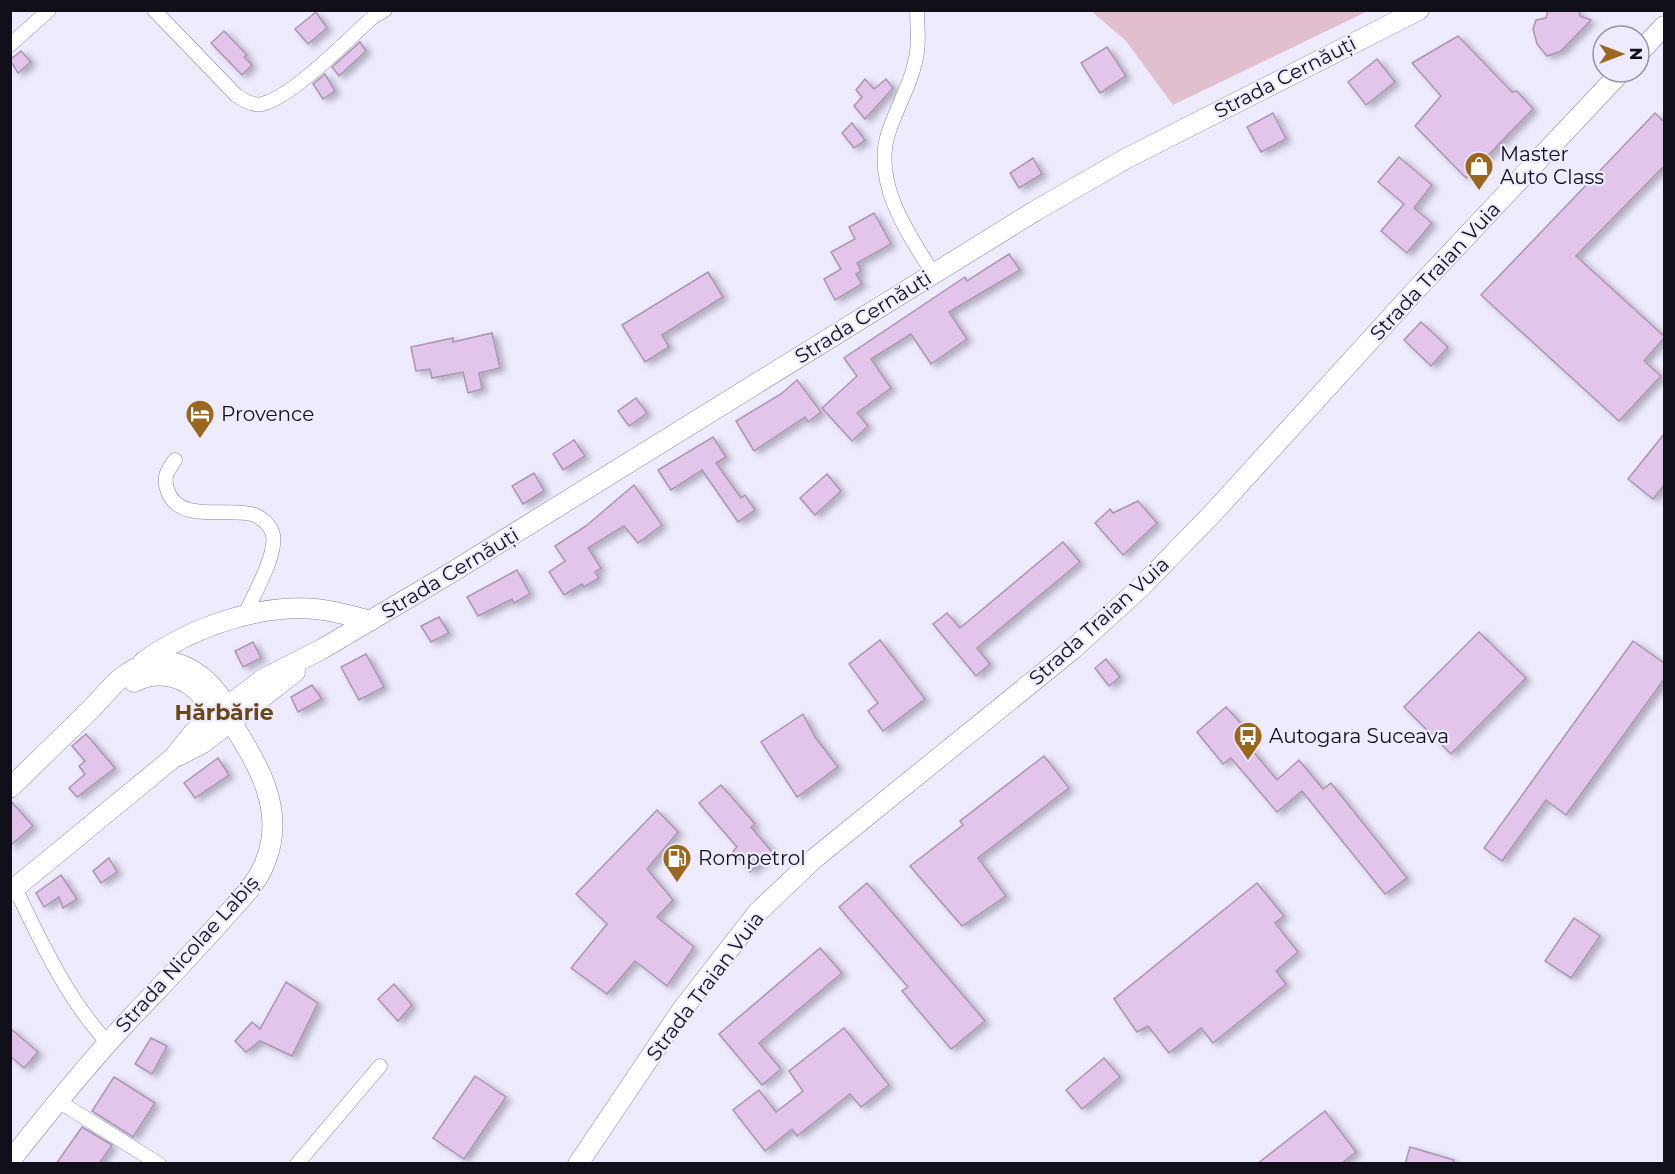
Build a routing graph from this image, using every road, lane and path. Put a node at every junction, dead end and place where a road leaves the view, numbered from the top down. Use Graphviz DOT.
graph roads {
  1 [pos="49,10"];
  2 [pos="154,10"];
  3 [pos="385,10"];
  4 [pos="917,10"];
  5 [pos="1419,10"];
  6 [pos="1665,26"];
  7 [pos="1651,41"];
  8 [pos="10,45"];
  9 [pos="1610,84"];
  10 [pos="933,273"];
  11 [pos="175,460"];
  12 [pos="243,617"];
  13 [pos="370,621"];
  14 [pos="132,669"];
  15 [pos="93,707"];
  16 [pos="224,714"];
  17 [pos="10,788"];
  18 [pos="13,890"];
  19 [pos="108,1043"];
  20 [pos="380,1066"];
  21 [pos="58,1101"];
  22 [pos="10,1161"];
  23 [pos="159,1164"];
  24 [pos="297,1164"];
  25 [pos="578,1164"];
  1 -- 8 [label="street"];
  2 -- 3 [label="street"];
  4 -- 10 [label="street"];
  5 -- 10 [label="street, Strada Cernăuți"];
  6 -- 7 [label="street"];
  9 -- 25 [label="street, Strada Traian Vuia"];
  10 -- 13 [label="street, Strada Cernăuți"];
  11 -- 12 [label="street"];
  12 -- 13 [label="street"];
  12 -- 14 [label="street"];
  13 -- 16 [label="street, Strada Cernăuți"];
  14 -- 15 [label="street"];
  14 -- 16 [label="street"];
  15 -- 16 [label="street"];
  15 -- 17 [label="street"];
  16 -- 18 [label="street, Strada Cernăuți"];
  16 -- 19 [label="street, Strada Nicolae Labiș"];
  18 -- 19 [label="street"];
  19 -- 21 [label="street, Strada Nicolae Labiș"];
  20 -- 24 [label="street"];
  21 -- 22 [label="street, Strada Nicolae Labiș"];
  21 -- 23 [label="street"];
}
